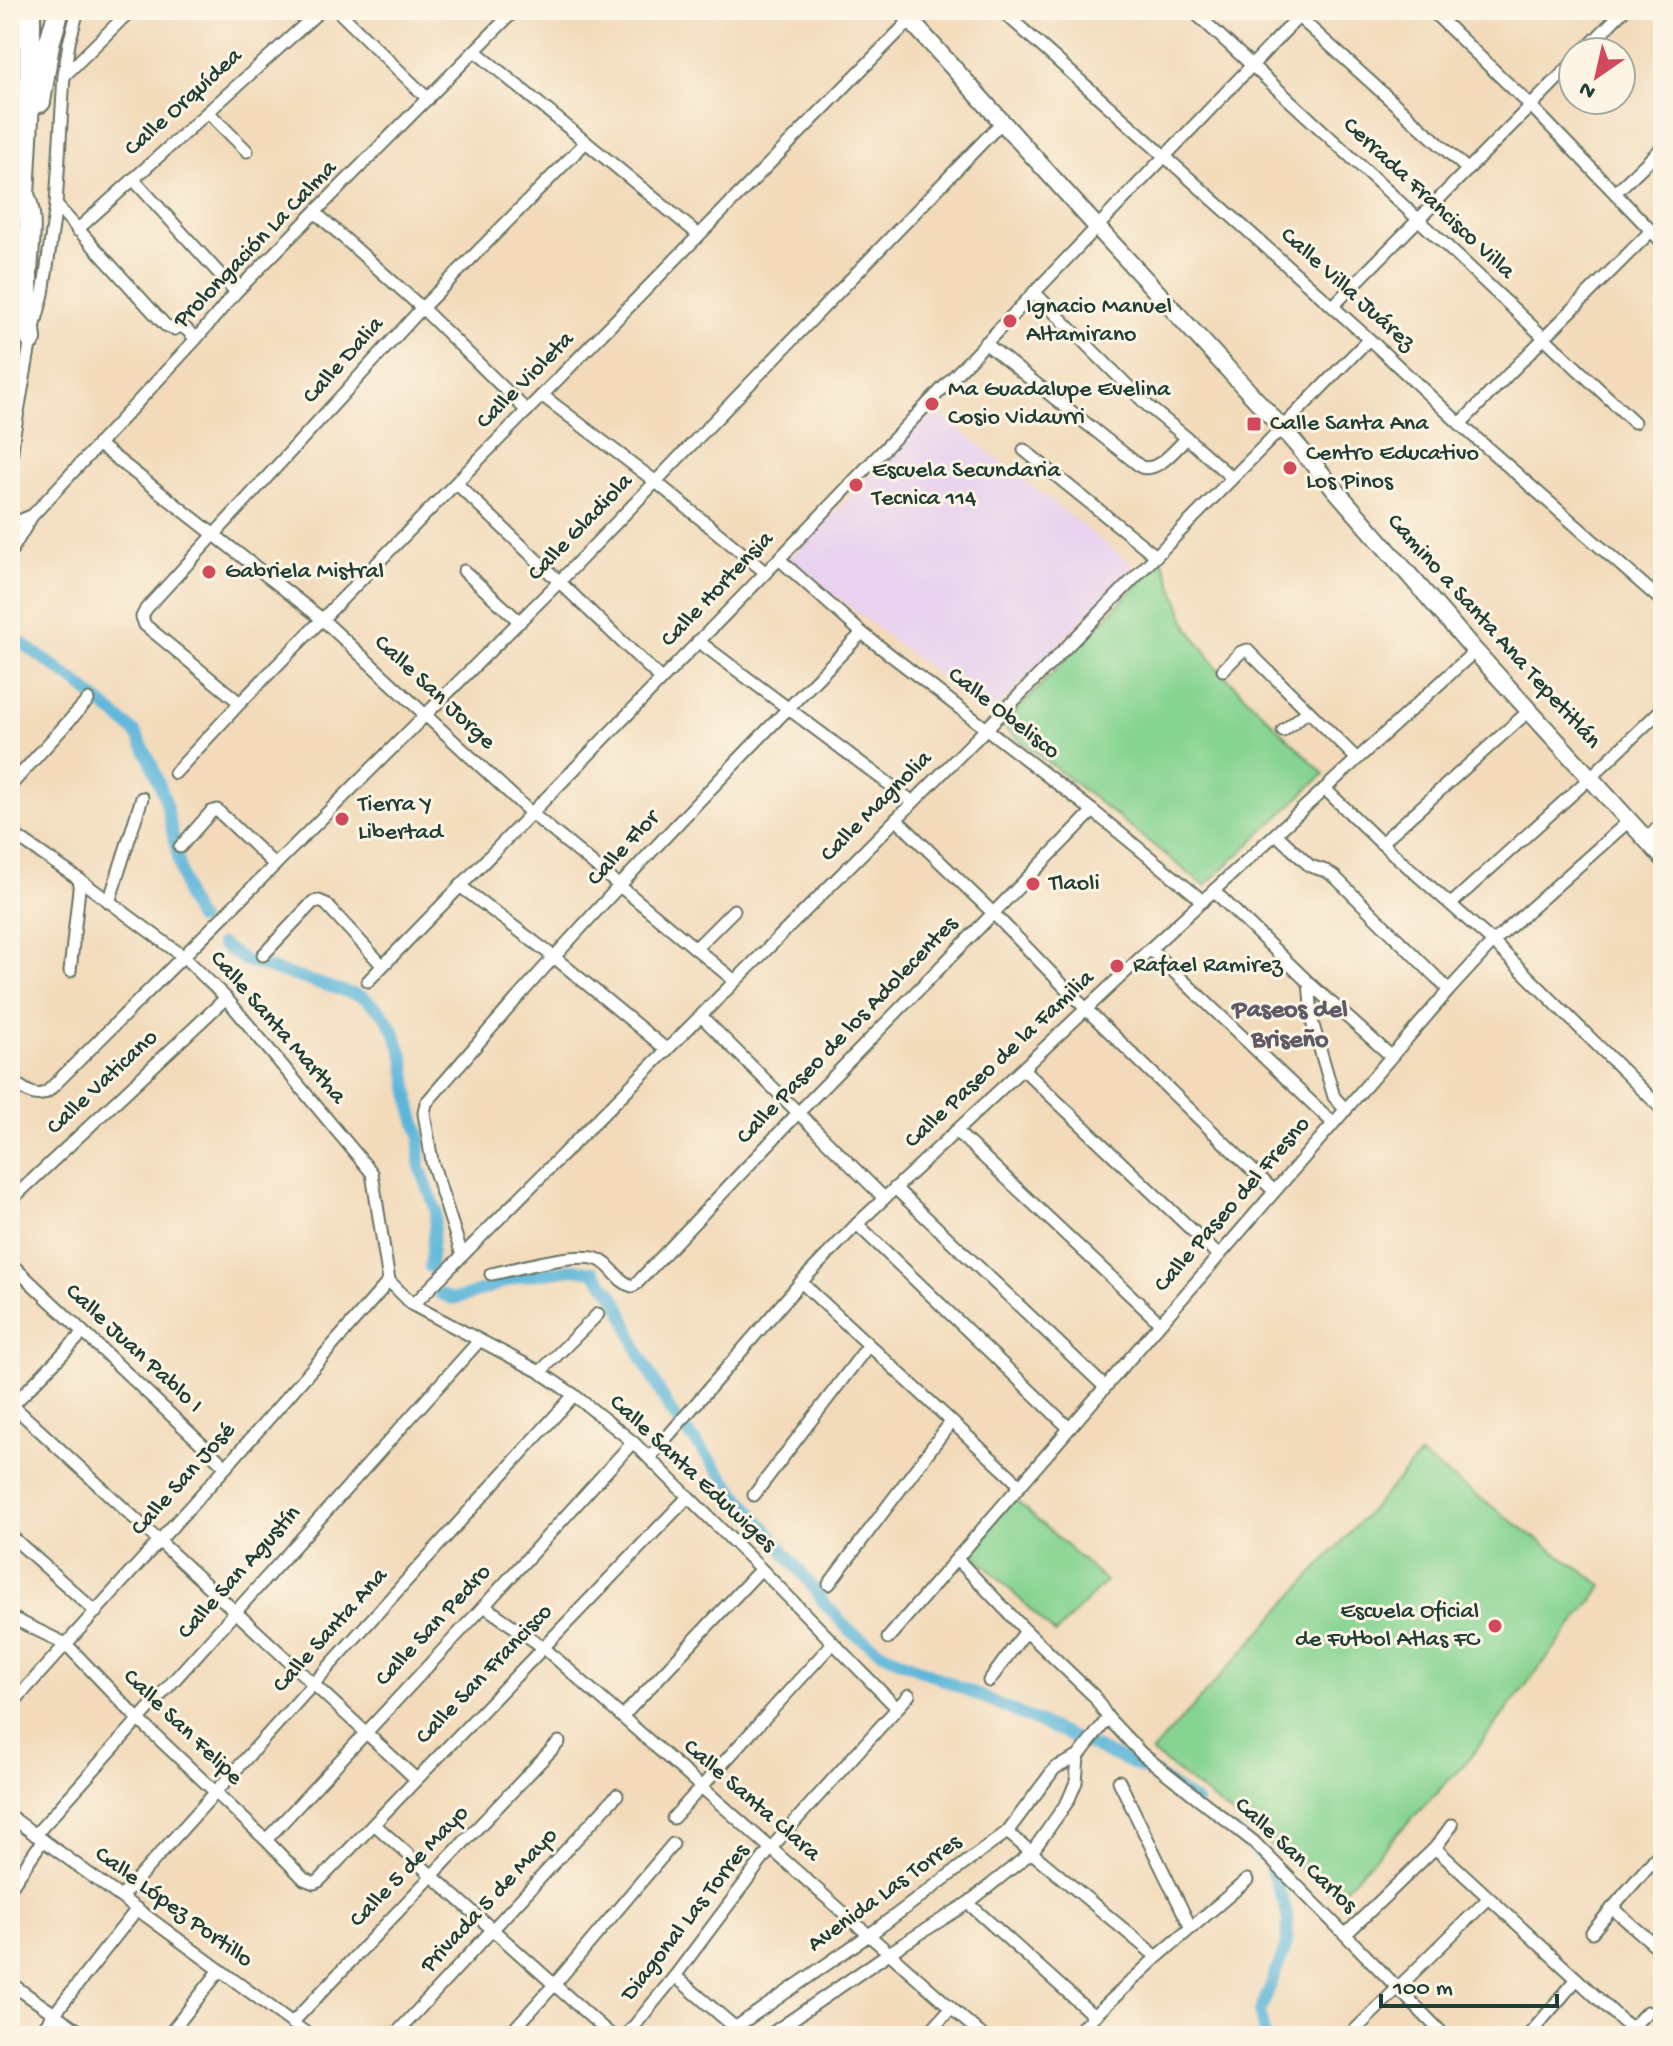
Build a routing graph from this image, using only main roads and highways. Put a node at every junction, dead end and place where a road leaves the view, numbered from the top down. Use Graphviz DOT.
graph roads {
  1 [pos="30,10"];
  2 [pos="59,10"];
  3 [pos="24,195"];
  4 [pos="10,303"];
  5 [pos="31,339"];
  1 -- 3 [label="highway"];
  2 -- 3 [label="highway"];
  3 -- 4 [label="highway"];
  3 -- 5 [label="highway"];
}
